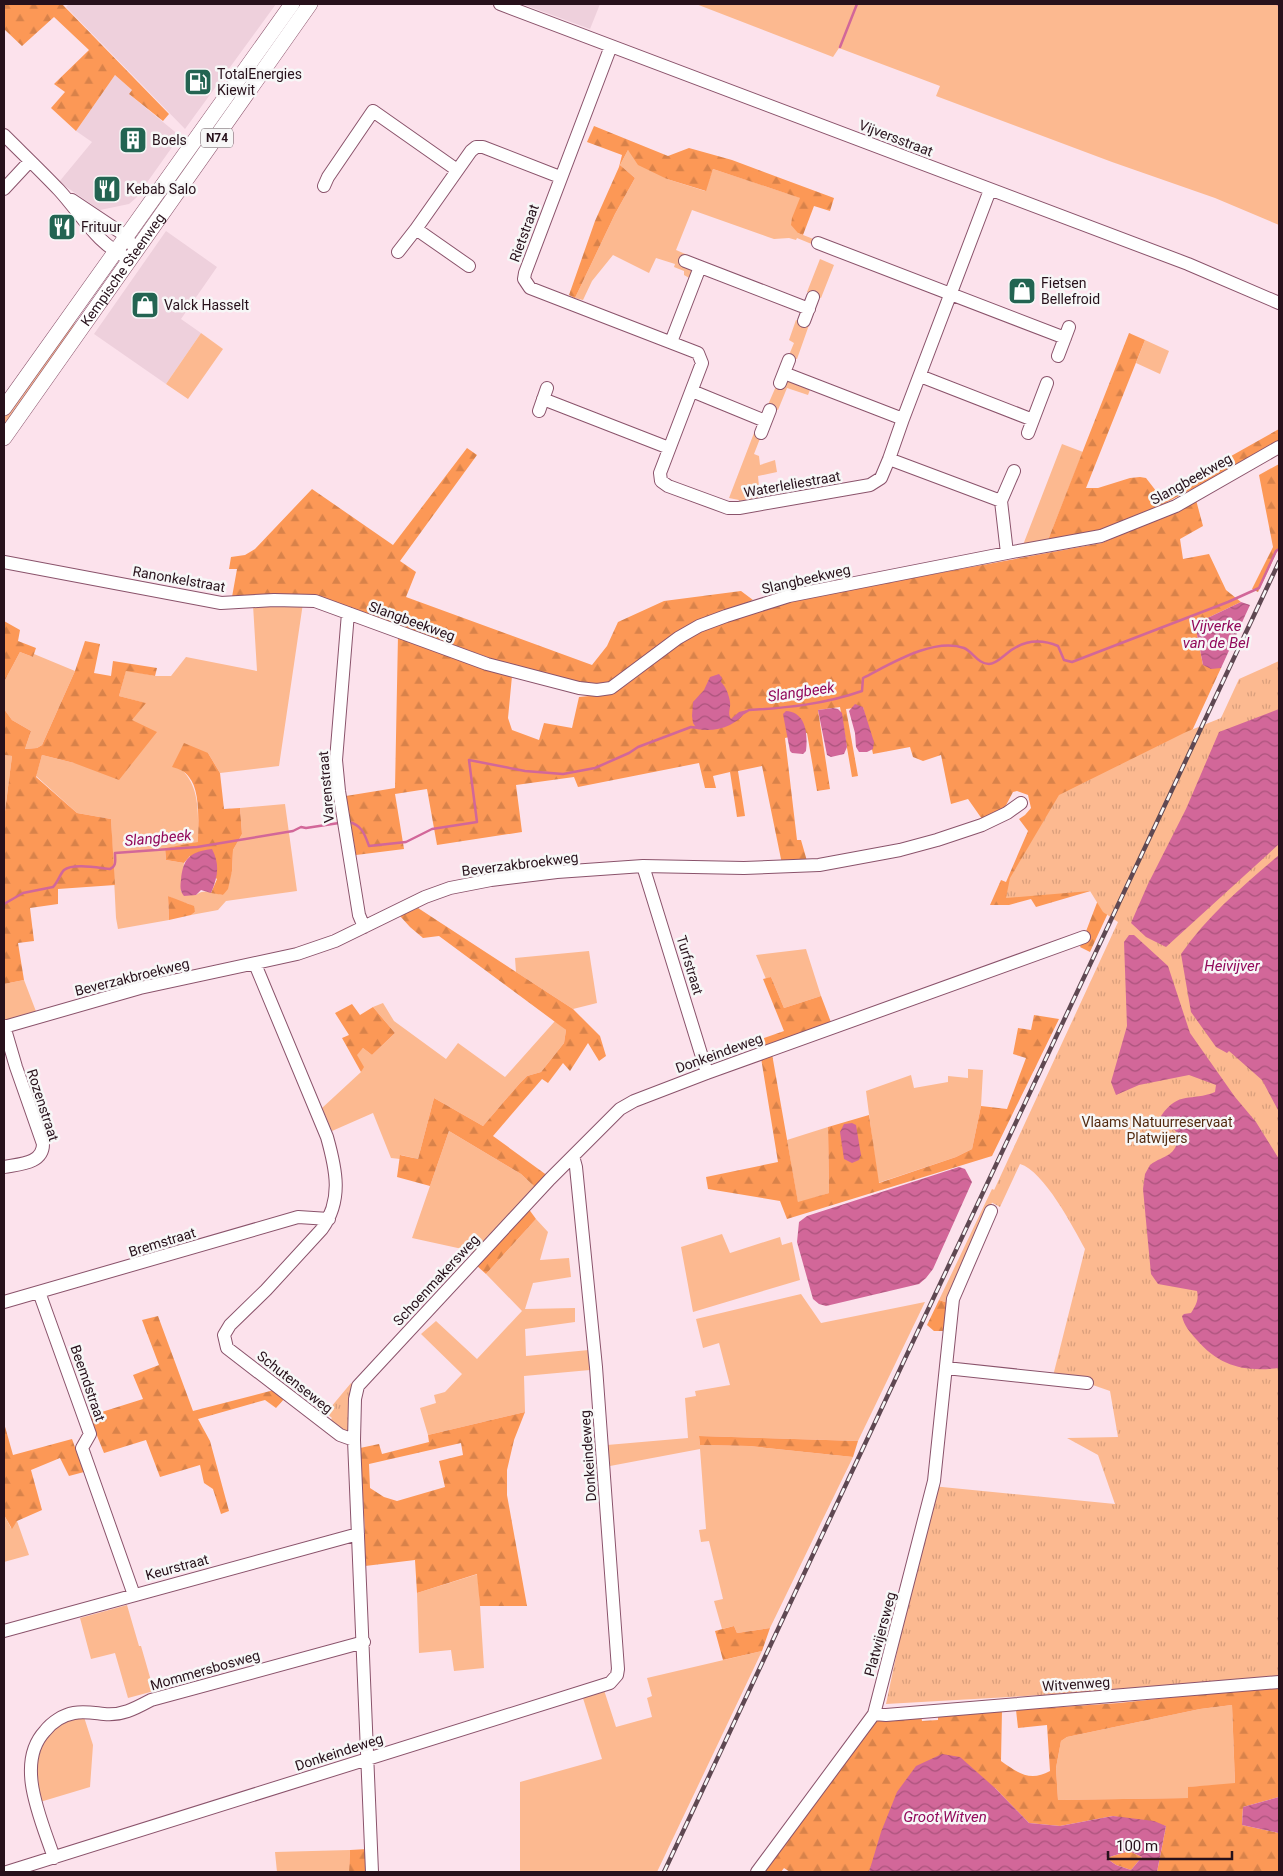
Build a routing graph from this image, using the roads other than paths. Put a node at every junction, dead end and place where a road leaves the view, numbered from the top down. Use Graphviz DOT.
graph roads {
  1 [pos="292,4"];
  2 [pos="310,4"];
  3 [pos="500,4"];
  4 [pos="611,46"];
  5 [pos="4,135"];
  6 [pos="30,161"];
  7 [pos="457,170"];
  8 [pos="560,177"];
  9 [pos="324,186"];
  10 [pos="4,189"];
  11 [pos="990,190"];
  12 [pos="60,191"];
  13 [pos="416,228"];
  14 [pos="126,236"];
  15 [pos="818,243"];
  16 [pos="114,252"];
  17 [pos="398,252"];
  18 [pos="133,255"];
  19 [pos="465,259"];
  20 [pos="684,261"];
  21 [pos="700,267"];
  22 [pos="951,292"];
  23 [pos="1279,303"];
  24 [pos="804,321"];
  25 [pos="671,342"];
  26 [pos="1058,356"];
  27 [pos="789,360"];
  28 [pos="920,376"];
  29 [pos="1047,383"];
  30 [pos="692,391"];
  31 [pos="543,399"];
  32 [pos="4,408"];
  33 [pos="903,419"];
  34 [pos="1033,420"];
  35 [pos="765,421"];
  36 [pos="1028,433"];
  37 [pos="4,438"];
  38 [pos="1279,447"];
  39 [pos="669,448"];
  40 [pos="889,459"];
  41 [pos="1014,471"];
  42 [pos="661,481"];
  43 [pos="1001,501"];
  44 [pos="1007,553"];
  45 [pos="4,562"];
  46 [pos="348,613"];
  47 [pos="1021,803"];
  48 [pos="643,866"];
  49 [pos="364,927"];
  50 [pos="1084,936"];
  51 [pos="255,964"];
  52 [pos="4,1026"];
  53 [pos="707,1073"];
  54 [pos="573,1156"];
  55 [pos="4,1167"];
  56 [pos="991,1211"];
  57 [pos="329,1219"];
  58 [pos="39,1292"];
  59 [pos="4,1302"];
  60 [pos="946,1368"];
  61 [pos="1087,1384"];
  62 [pos="354,1440"];
  63 [pos="358,1534"];
  64 [pos="134,1595"];
  65 [pos="4,1631"];
  66 [pos="364,1642"];
  67 [pos="1279,1682"];
  68 [pos="874,1714"];
  69 [pos="368,1758"];
  70 [pos="54,1858"];
  71 [pos="7,1872"];
  72 [pos="372,1872"];
  73 [pos="757,1872"];
  1 -- 14 [label="main road, Kempische Steenweg / N74"];
  2 -- 18 [label="main road, Kempische Steenweg / N74"];
  3 -- 4 [label="street, Vijversstraat"];
  4 -- 8 [label="street, Rietstraat"];
  4 -- 11 [label="street, Vijversstraat"];
  5 -- 6 [label="street"];
  6 -- 10 [label="street"];
  6 -- 12 [label="street"];
  7 -- 8 [label="street"];
  7 -- 9 [label="street"];
  7 -- 13 [label="street"];
  8 -- 25 [label="street, Rietstraat"];
  11 -- 22 [label="street, Waterleliestraat"];
  11 -- 23 [label="street, Vijversstraat"];
  12 -- 14 [label="street"];
  12 -- 16 [label="street"];
  13 -- 17 [label="street"];
  13 -- 19 [label="street"];
  14 -- 16 [label="main road, Kempische Steenweg / N74"];
  14 -- 18 [label="street"];
  15 -- 22 [label="street"];
  16 -- 18 [label="street"];
  16 -- 32 [label="main road, Kempische Steenweg / N74"];
  18 -- 37 [label="main road, Kempische Steenweg / N74"];
  20 -- 21 [label="street"];
  21 -- 24 [label="street"];
  21 -- 25 [label="street"];
  22 -- 26 [label="street"];
  22 -- 28 [label="street, Waterleliestraat"];
  25 -- 30 [label="street, Rietstraat"];
  27 -- 33 [label="street"];
  28 -- 33 [label="street, Waterleliestraat"];
  28 -- 34 [label="street"];
  29 -- 34 [label="street"];
  30 -- 35 [label="street"];
  30 -- 39 [label="street, Rietstraat"];
  31 -- 39 [label="street"];
  33 -- 40 [label="street, Waterleliestraat"];
  34 -- 36 [label="street"];
  38 -- 44 [label="street, Slangbeekweg"];
  39 -- 42 [label="street, Rietstraat"];
  40 -- 42 [label="street, Waterleliestraat"];
  40 -- 43 [label="street"];
  41 -- 43 [label="street"];
  43 -- 44 [label="street"];
  44 -- 46 [label="street, Slangbeekweg"];
  45 -- 46 [label="street, Ranonkelstraat"];
  46 -- 49 [label="street, Varenstraat"];
  47 -- 48 [label="street, Beverzakbroekweg"];
  48 -- 49 [label="street, Beverzakbroekweg"];
  48 -- 53 [label="street, Turfstraat"];
  49 -- 51 [label="street, Beverzakbroekweg"];
  50 -- 53 [label="street, Donkeindeweg"];
  51 -- 52 [label="street, Beverzakbroekweg"];
  51 -- 57 [label="street, Schutenseweg"];
  52 -- 55 [label="street, Rozenstraat"];
  53 -- 54 [label="street, Donkeindeweg"];
  54 -- 62 [label="street, Schoenmakersweg"];
  54 -- 69 [label="street, Donkeindeweg"];
  56 -- 60 [label="street, Platwijersweg"];
  57 -- 58 [label="street, Bremstraat"];
  57 -- 62 [label="street, Schutenseweg"];
  58 -- 59 [label="street, Bremstraat"];
  58 -- 64 [label="street, Beemdstraat"];
  60 -- 61 [label="street"];
  60 -- 68 [label="street, Platwijersweg"];
  62 -- 63 [label="street"];
  63 -- 64 [label="street, Keurstraat"];
  63 -- 66 [label="street"];
  64 -- 65 [label="street, Keurstraat"];
  66 -- 69 [label="street"];
  66 -- 70 [label="street, Mommersbosweg"];
  67 -- 68 [label="street, Witvenweg"];
  68 -- 73 [label="street, Platwijersweg"];
  69 -- 70 [label="street, Donkeindeweg"];
  69 -- 72 [label="street"];
  70 -- 71 [label="street, Donkeindeweg"];
}
